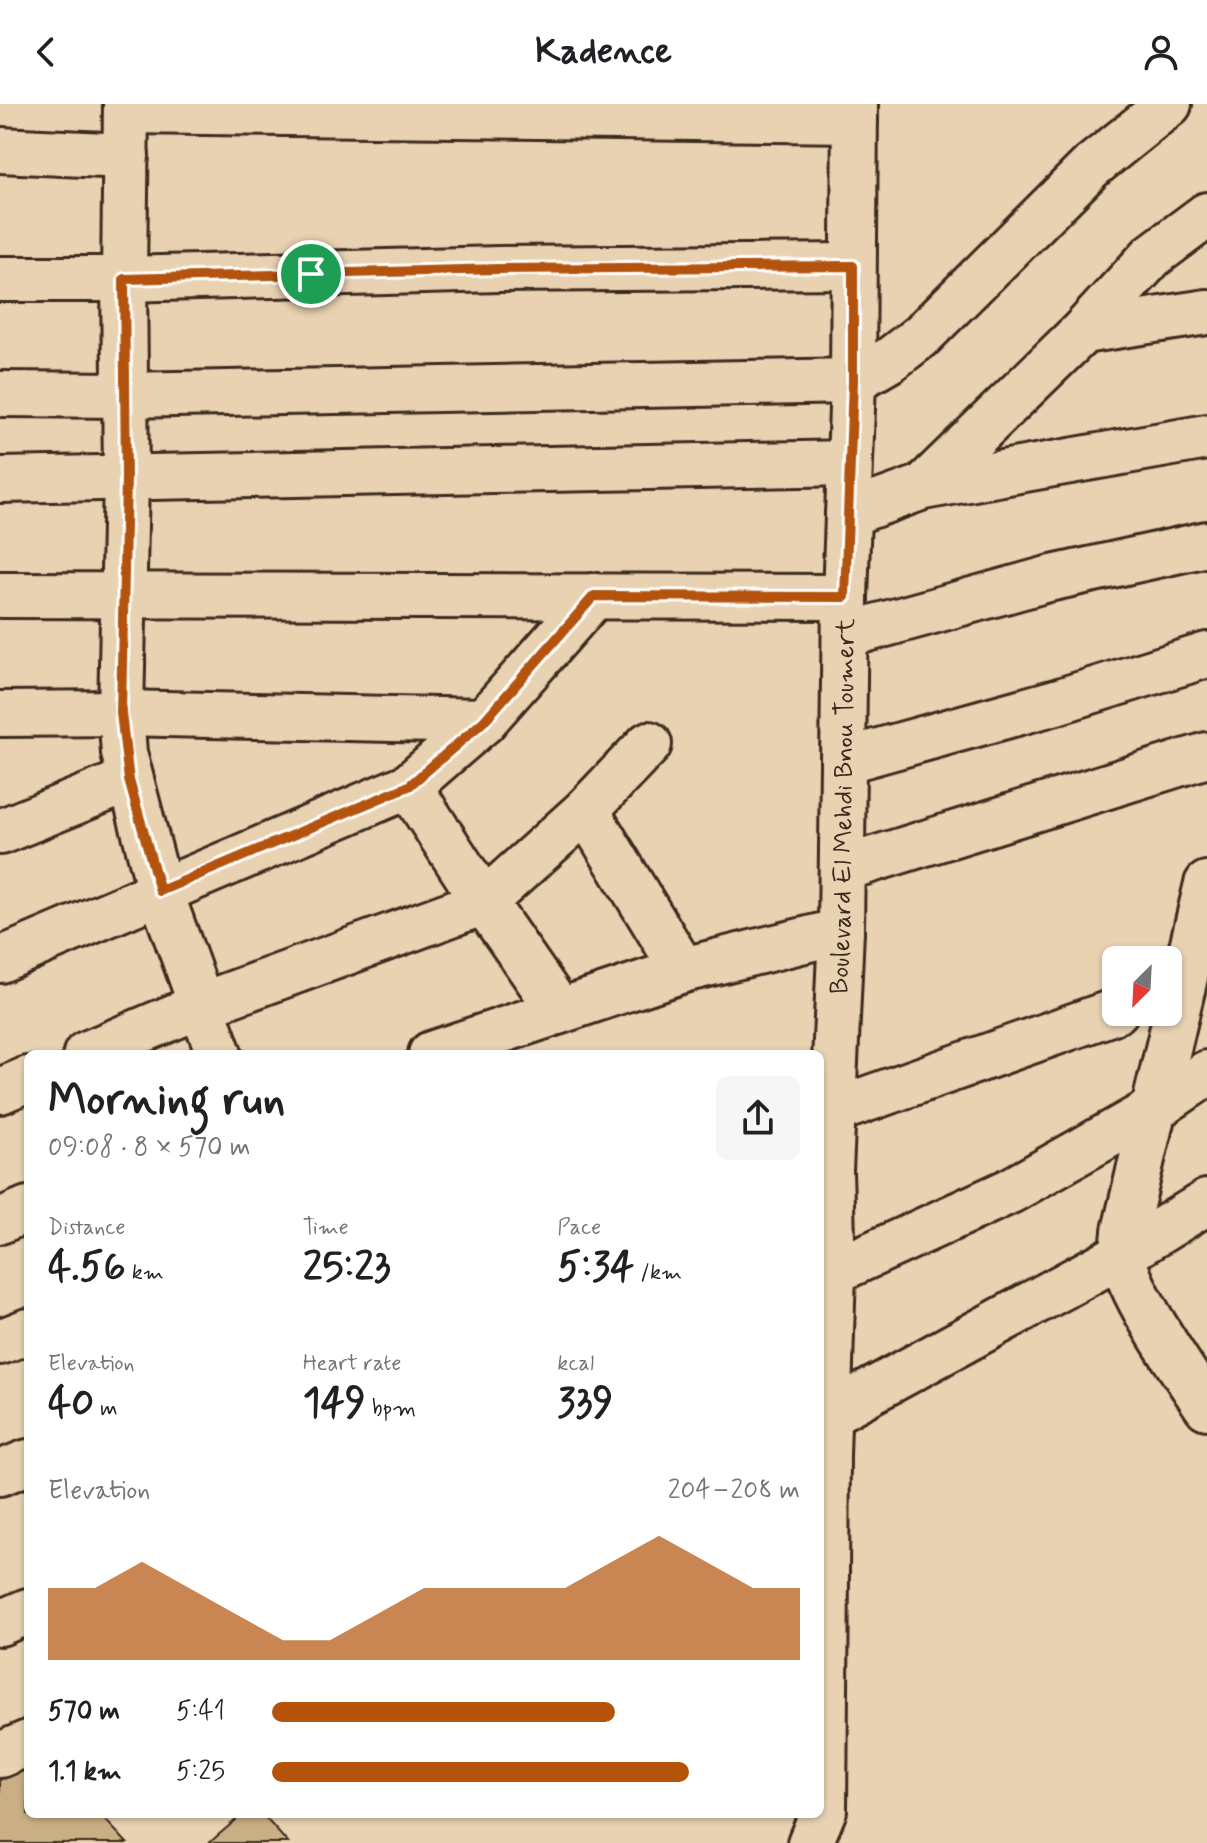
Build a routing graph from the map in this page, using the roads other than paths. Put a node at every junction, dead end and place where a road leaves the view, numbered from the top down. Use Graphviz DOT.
graph roads {
  1 [pos="1169,104"];
  2 [pos="126,108"];
  3 [pos="855,112"];
  4 [pos="0,150"];
  5 [pos="126,156"];
  6 [pos="1207,215"];
  7 [pos="853,266"];
  8 [pos="0,279"];
  9 [pos="124,279"];
  10 [pos="1207,312"];
  11 [pos="1083,331"];
  12 [pos="853,381"];
  13 [pos="0,394"];
  14 [pos="125,395"];
  15 [pos="1207,437"];
  16 [pos="849,463"];
  17 [pos="126,478"];
  18 [pos="0,480"];
  19 [pos="923,487"];
  20 [pos="848,514"];
  21 [pos="1207,544"];
  22 [pos="124,594"];
  23 [pos="0,595"];
  24 [pos="594,596"];
  25 [pos="846,616"];
  26 [pos="1207,655"];
  27 [pos="121,713"];
  28 [pos="0,714"];
  29 [pos="484,721"];
  30 [pos="649,744"];
  31 [pos="1207,755"];
  32 [pos="843,761"];
  33 [pos="129,780"];
  34 [pos="409,786"];
  35 [pos="586,810"];
  36 [pos="0,832"];
  37 [pos="842,869"];
  38 [pos="1207,884"];
  39 [pos="160,891"];
  40 [pos="484,902"];
  41 [pos="841,931"];
  42 [pos="1200,938"];
  43 [pos="0,960"];
  44 [pos="683,970"];
  45 [pos="1182,975"];
  46 [pos="202,1005"];
  47 [pos="560,1011"];
  48 [pos="1102,1015"];
  49 [pos="1168,1026"];
  50 [pos="95,1050"];
  51 [pos="218,1050"];
  52 [pos="443,1050"];
  53 [pos="1207,1073"];
  54 [pos="24,1081"];
  55 [pos="830,1084"];
  56 [pos="0,1091"];
  57 [pos="1153,1110"];
  58 [pos="825,1173"];
  59 [pos="1207,1202"];
  60 [pos="24,1211"];
  61 [pos="0,1221"];
  62 [pos="1123,1254"];
  63 [pos="828,1302"];
  64 [pos="24,1333"];
  65 [pos="0,1342"];
  66 [pos="1192,1354"];
  67 [pos="1207,1407"];
  68 [pos="826,1442"];
  69 [pos="24,1464"];
  70 [pos="0,1473"];
  71 [pos="24,1613"];
  72 [pos="0,1623"];
  73 [pos="824,1698"];
  74 [pos="24,1745"];
  75 [pos="0,1755"];
  1 -- 12 [label="street"];
  2 -- 3 [label="street"];
  2 -- 5 [label="street"];
  3 -- 7 [label="street, Boulevard El Mehdi Bnou Toumert"];
  4 -- 5 [label="street"];
  5 -- 9 [label="street"];
  6 -- 11 [label="street"];
  7 -- 9 [label="street"];
  7 -- 12 [label="street, Boulevard El Mehdi Bnou Toumert"];
  8 -- 9 [label="street"];
  9 -- 14 [label="street"];
  10 -- 11 [label="street"];
  11 -- 19 [label="street"];
  12 -- 14 [label="street"];
  12 -- 16 [label="street, Boulevard El Mehdi Bnou Toumert"];
  13 -- 14 [label="street"];
  14 -- 17 [label="street"];
  15 -- 19 [label="street"];
  16 -- 17 [label="street"];
  16 -- 20 [label="street, Boulevard El Mehdi Bnou Toumert"];
  17 -- 18 [label="street"];
  17 -- 22 [label="street"];
  19 -- 20 [label="street"];
  20 -- 25 [label="street, Boulevard El Mehdi Bnou Toumert"];
  21 -- 25 [label="street"];
  22 -- 23 [label="street"];
  22 -- 24 [label="street"];
  22 -- 27 [label="street"];
  24 -- 25 [label="street"];
  24 -- 29 [label="street"];
  25 -- 32 [label="street, Boulevard El Mehdi Bnou Toumert"];
  26 -- 32 [label="street"];
  27 -- 28 [label="street"];
  27 -- 29 [label="street"];
  27 -- 33 [label="street"];
  29 -- 34 [label="street"];
  30 -- 35 [label="street"];
  31 -- 37 [label="street"];
  32 -- 37 [label="street, Boulevard El Mehdi Bnou Toumert"];
  33 -- 36 [label="street"];
  33 -- 39 [label="street"];
  34 -- 39 [label="street"];
  34 -- 40 [label="street"];
  35 -- 40 [label="street"];
  35 -- 44 [label="street"];
  37 -- 41 [label="street, Boulevard El Mehdi Bnou Toumert"];
  38 -- 42 [label="street"];
  39 -- 43 [label="street"];
  39 -- 46 [label="street"];
  40 -- 46 [label="street"];
  40 -- 47 [label="street"];
  41 -- 44 [label="street"];
  41 -- 55 [label="street, Boulevard El Mehdi Bnou Toumert"];
  42 -- 45 [label="street"];
  44 -- 47 [label="street"];
  46 -- 50 [label="street"];
  46 -- 51 [label="street"];
  47 -- 52 [label="street"];
  48 -- 55 [label="street"];
  49 -- 57 [label="street"];
  53 -- 57 [label="street"];
  54 -- 56 [label="street"];
  55 -- 58 [label="street, Boulevard El Mehdi Bnou Toumert"];
  57 -- 62 [label="street"];
  57 -- 63 [label="street"];
  58 -- 63 [label="street, Boulevard El Mehdi Bnou Toumert"];
  59 -- 62 [label="street"];
  60 -- 61 [label="street"];
  62 -- 66 [label="street"];
  62 -- 68 [label="street"];
  63 -- 68 [label="street, Boulevard El Mehdi Bnou Toumert"];
  64 -- 65 [label="street"];
  66 -- 67 [label="street"];
  68 -- 73 [label="street, Boulevard El Mehdi Bnou Toumert"];
  69 -- 70 [label="street"];
  71 -- 72 [label="street"];
  74 -- 75 [label="street"];
}
